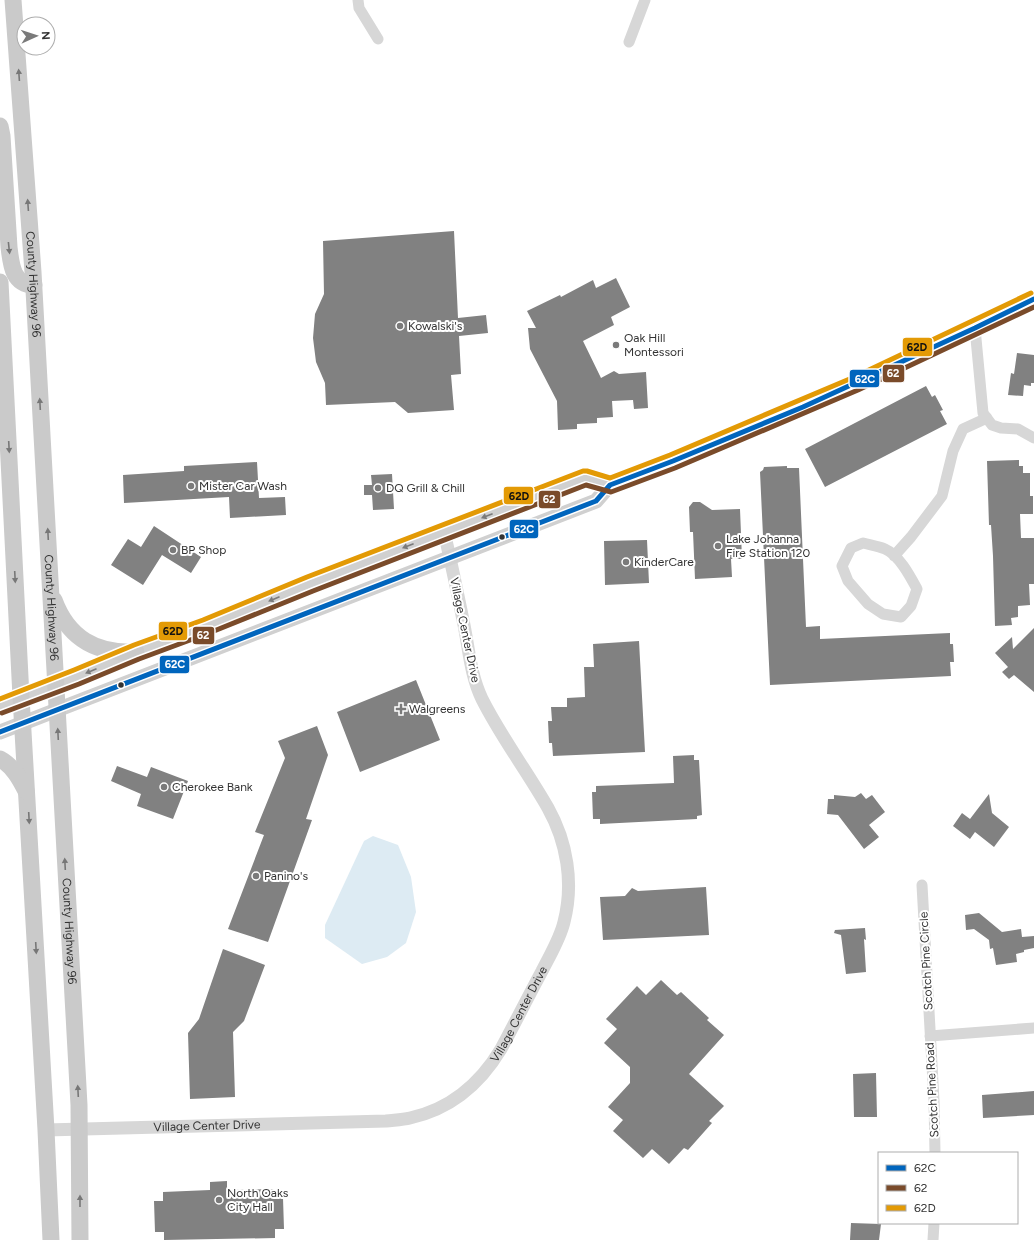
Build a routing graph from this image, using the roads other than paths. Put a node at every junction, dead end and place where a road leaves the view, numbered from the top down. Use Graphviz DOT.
graph roads {
  1 [pos="13,0"];
  2 [pos="358,0"];
  3 [pos="645,0"];
  4 [pos="378,39"];
  5 [pos="629,42"];
  6 [pos="0,126"];
  7 [pos="0,282"];
  8 [pos="34,285"];
  9 [pos="1034,299"];
  10 [pos="975,328"];
  11 [pos="987,418"];
  12 [pos="1034,438"];
  13 [pos="610,485"];
  14 [pos="444,532"];
  15 [pos="894,556"];
  16 [pos="450,558"];
  17 [pos="51,593"];
  18 [pos="136,652"];
  19 [pos="55,685"];
  20 [pos="21,697"];
  21 [pos="0,706"];
  22 [pos="57,710"];
  23 [pos="23,724"];
  24 [pos="0,732"];
  25 [pos="0,759"];
  26 [pos="28,794"];
  27 [pos="922,885"];
  28 [pos="1034,1028"];
  29 [pos="930,1036"];
  30 [pos="46,1130"];
  31 [pos="80,1130"];
  32 [pos="935,1152"];
  33 [pos="934,1224"];
  34 [pos="51,1240"];
  35 [pos="80,1240"];
  36 [pos="933,1240"];
  8 -- 1 [label="main road, County Highway 96, one-way"];
  2 -- 4 [label="street"];
  3 -- 5 [label="street"];
  6 -- 8 [label="main road, one-way"];
  7 -- 20 [label="main road, one-way"];
  17 -- 8 [label="main road, County Highway 96, one-way"];
  9 -- 10 [label="main road"];
  10 -- 11 [label="street"];
  10 -- 13 [label="main road"];
  11 -- 12 [label="street"];
  11 -- 15 [label="street"];
  13 -- 14 [label="main road, one-way"];
  13 -- 16 [label="main road"];
  14 -- 16 [label="street, Village Center Drive"];
  14 -- 18 [label="main road, one-way"];
  15 -- 15 [label="street"];
  16 -- 22 [label="main road"];
  16 -- 31 [label="street, Village Center Drive"];
  17 -- 18 [label="main road"];
  17 -- 19 [label="main road, County Highway 96"];
  18 -- 19 [label="main road, one-way"];
  19 -- 20 [label="main road"];
  19 -- 22 [label="main road, County Highway 96"];
  20 -- 21 [label="main road"];
  20 -- 23 [label="main road"];
  22 -- 23 [label="main road"];
  31 -- 22 [label="main road, County Highway 96, one-way"];
  23 -- 24 [label="main road"];
  23 -- 26 [label="main road"];
  25 -- 26 [label="main road"];
  26 -- 30 [label="main road, one-way"];
  27 -- 29 [label="street, Scotch Pine Circle"];
  28 -- 29 [label="street, Scotch Pine Road"];
  29 -- 32 [label="street, Scotch Pine Road"];
  30 -- 31 [label="street, Village Center Drive"];
  30 -- 34 [label="main road"];
  35 -- 31 [label="main road, County Highway 96, one-way"];
  33 -- 36 [label="street"];
}
